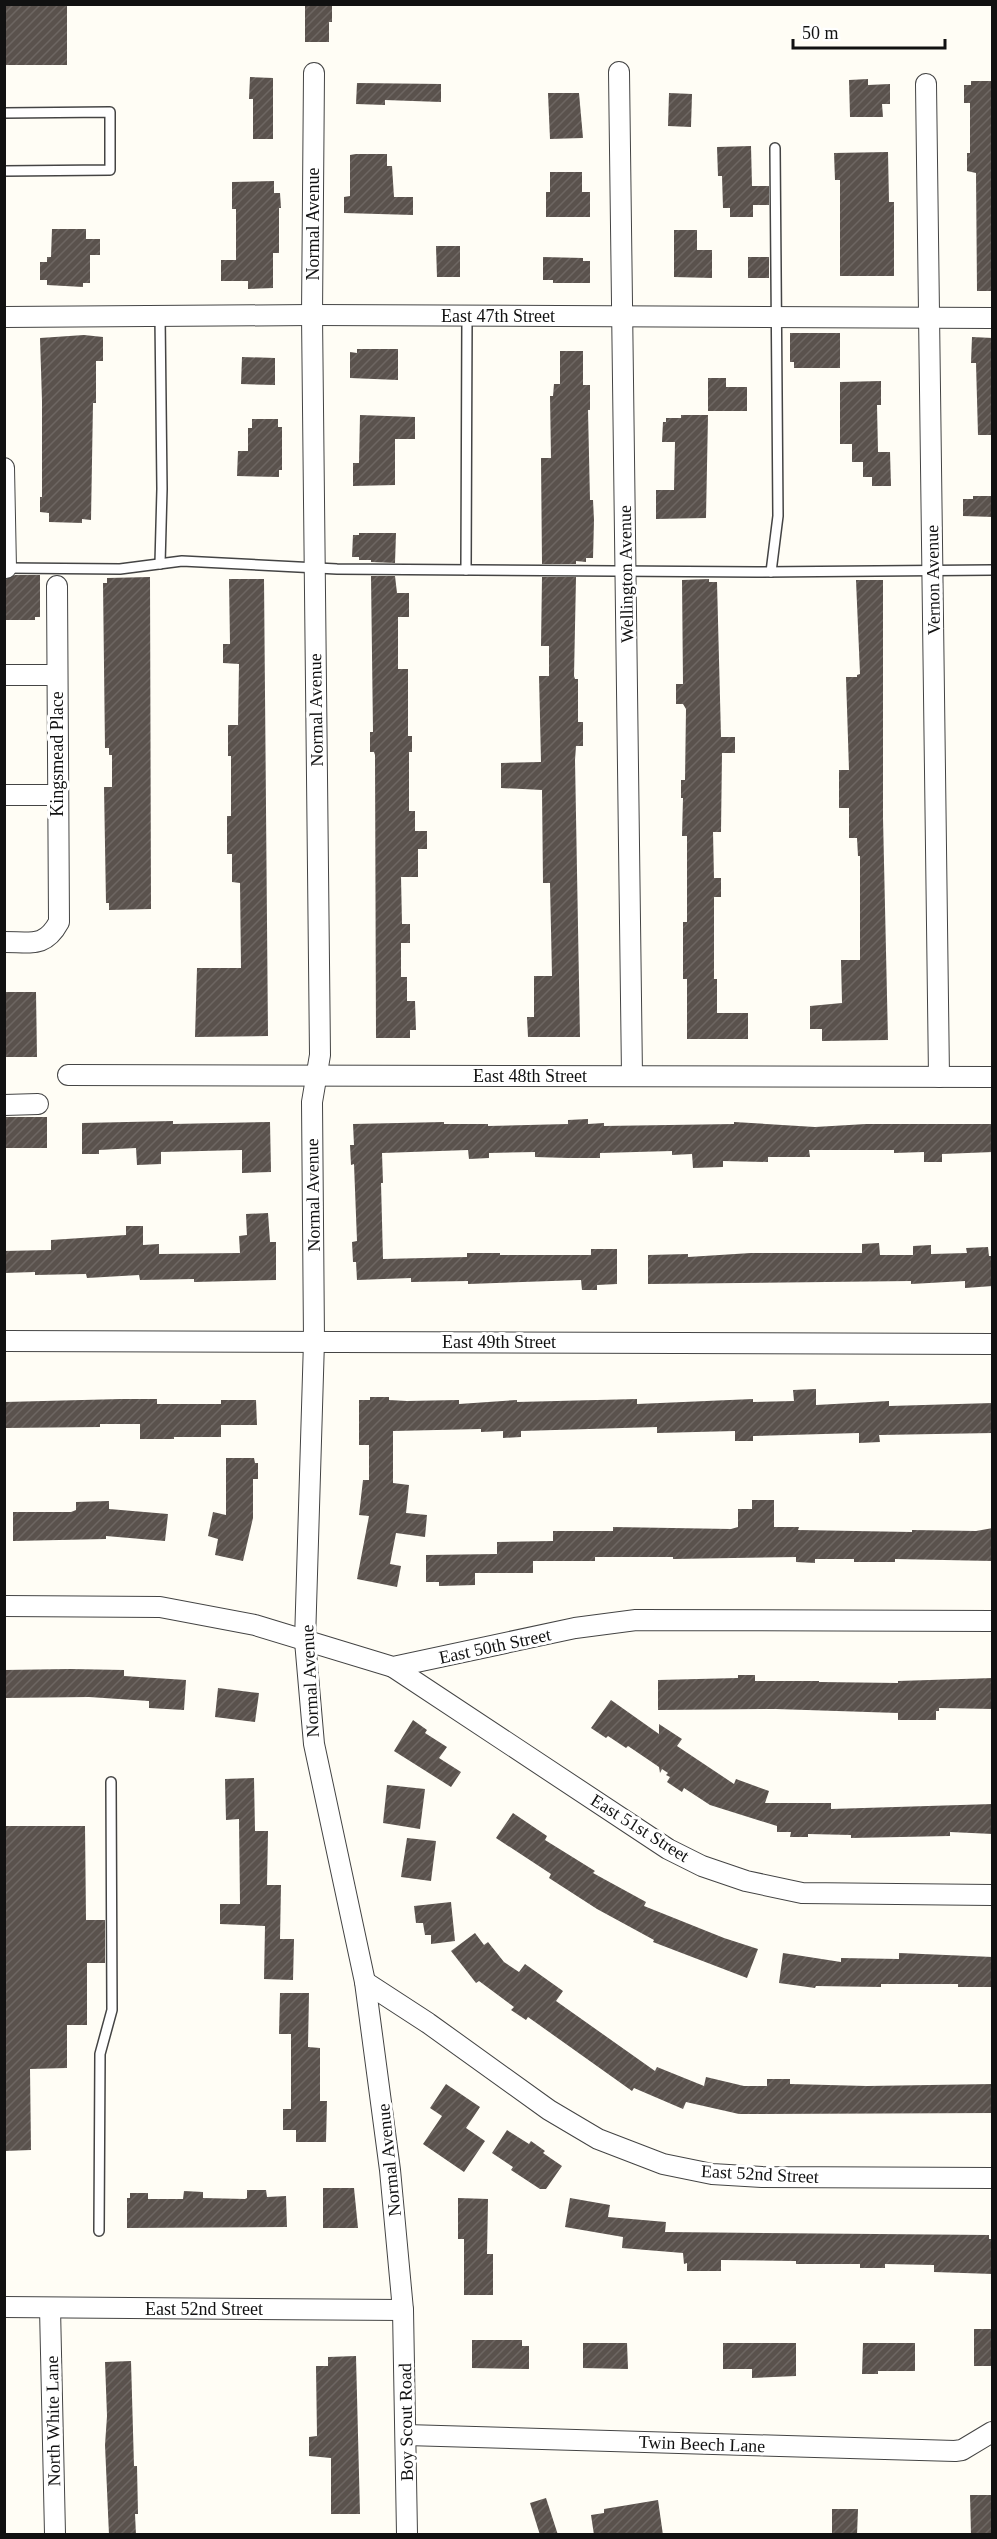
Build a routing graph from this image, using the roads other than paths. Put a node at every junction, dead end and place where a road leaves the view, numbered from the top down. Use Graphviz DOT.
graph roads {
  1 [pos="619,72"];
  2 [pos="314,73"];
  3 [pos="926,84"];
  4 [pos="4,113"];
  5 [pos="775,148"];
  6 [pos="4,171"];
  7 [pos="312,315"];
  8 [pos="160,316"];
  9 [pos="467,316"];
  10 [pos="4,317"];
  11 [pos="622,317"];
  12 [pos="777,317"];
  13 [pos="930,318"];
  14 [pos="993,318"];
  15 [pos="4,468"];
  16 [pos="160,564"];
  17 [pos="314,566"];
  18 [pos="5,568"];
  19 [pos="466,570"];
  20 [pos="993,570"];
  21 [pos="933,571"];
  22 [pos="626,572"];
  23 [pos="771,572"];
  24 [pos="57,586"];
  25 [pos="4,675"];
  26 [pos="57,675"];
  27 [pos="4,795"];
  28 [pos="57,795"];
  29 [pos="4,942"];
  30 [pos="68,1075"];
  31 [pos="316,1076"];
  32 [pos="632,1076"];
  33 [pos="939,1077"];
  34 [pos="993,1077"];
  35 [pos="38,1104"];
  36 [pos="4,1105"];
  37 [pos="4,1341"];
  38 [pos="314,1341"];
  39 [pos="993,1344"];
  40 [pos="4,1605"];
  41 [pos="993,1621"];
  42 [pos="306,1641"];
  43 [pos="393,1667"];
  44 [pos="111,1782"];
  45 [pos="993,1895"];
  46 [pos="365,1982"];
  47 [pos="993,2178"];
  48 [pos="99,2232"];
  49 [pos="4,2307"];
  50 [pos="50,2308"];
  51 [pos="403,2310"];
  52 [pos="993,2432"];
  53 [pos="406,2435"];
  54 [pos="55,2535"];
  55 [pos="407,2535"];
  1 -- 11 [label="street, Wellington Avenue"];
  2 -- 7 [label="street, Normal Avenue"];
  3 -- 13 [label="street, Vernon Avenue"];
  4 -- 6 [label="lane"];
  5 -- 12 [label="lane"];
  7 -- 8 [label="street, East 47th Street"];
  7 -- 9 [label="street, East 47th Street"];
  7 -- 17 [label="street, Normal Avenue"];
  8 -- 10 [label="street, East 47th Street"];
  8 -- 16 [label="lane"];
  9 -- 11 [label="street, East 47th Street"];
  9 -- 19 [label="lane"];
  11 -- 12 [label="street, East 47th Street"];
  11 -- 22 [label="street, Wellington Avenue"];
  12 -- 13 [label="street, East 47th Street"];
  12 -- 23 [label="lane"];
  13 -- 14 [label="street, East 47th Street"];
  13 -- 21 [label="street, Vernon Avenue"];
  15 -- 18 [label="street"];
  16 -- 17 [label="lane"];
  16 -- 18 [label="lane"];
  17 -- 19 [label="lane"];
  17 -- 31 [label="street, Normal Avenue"];
  19 -- 22 [label="lane"];
  20 -- 21 [label="lane"];
  21 -- 23 [label="lane"];
  21 -- 33 [label="street, Vernon Avenue"];
  22 -- 23 [label="lane"];
  22 -- 32 [label="street, Wellington Avenue"];
  24 -- 26 [label="street, Kingsmead Place"];
  25 -- 26 [label="street"];
  26 -- 28 [label="street, Kingsmead Place"];
  27 -- 28 [label="street"];
  28 -- 29 [label="street, Kingsmead Place"];
  30 -- 31 [label="street, East 48th Street"];
  31 -- 32 [label="street, East 48th Street"];
  31 -- 38 [label="street, Normal Avenue"];
  32 -- 33 [label="street, East 48th Street"];
  33 -- 34 [label="street, East 48th Street"];
  35 -- 36 [label="street"];
  37 -- 38 [label="street, East 49th Street"];
  38 -- 39 [label="street, East 49th Street"];
  38 -- 42 [label="street, Normal Avenue"];
  40 -- 42 [label="street, East 50th Street"];
  41 -- 43 [label="street, East 50th Street"];
  42 -- 43 [label="street, East 50th Street"];
  42 -- 46 [label="street, Normal Avenue"];
  43 -- 45 [label="street, East 51st Street"];
  44 -- 48 [label="lane"];
  46 -- 47 [label="street, East 52nd Street"];
  46 -- 51 [label="street, Normal Avenue"];
  49 -- 50 [label="street, East 52nd Street"];
  50 -- 51 [label="street, East 52nd Street"];
  50 -- 54 [label="street, North White Lane"];
  51 -- 53 [label="street, Boy Scout Road"];
  52 -- 53 [label="street, Twin Beech Lane"];
  53 -- 55 [label="street, Boy Scout Road"];
}
